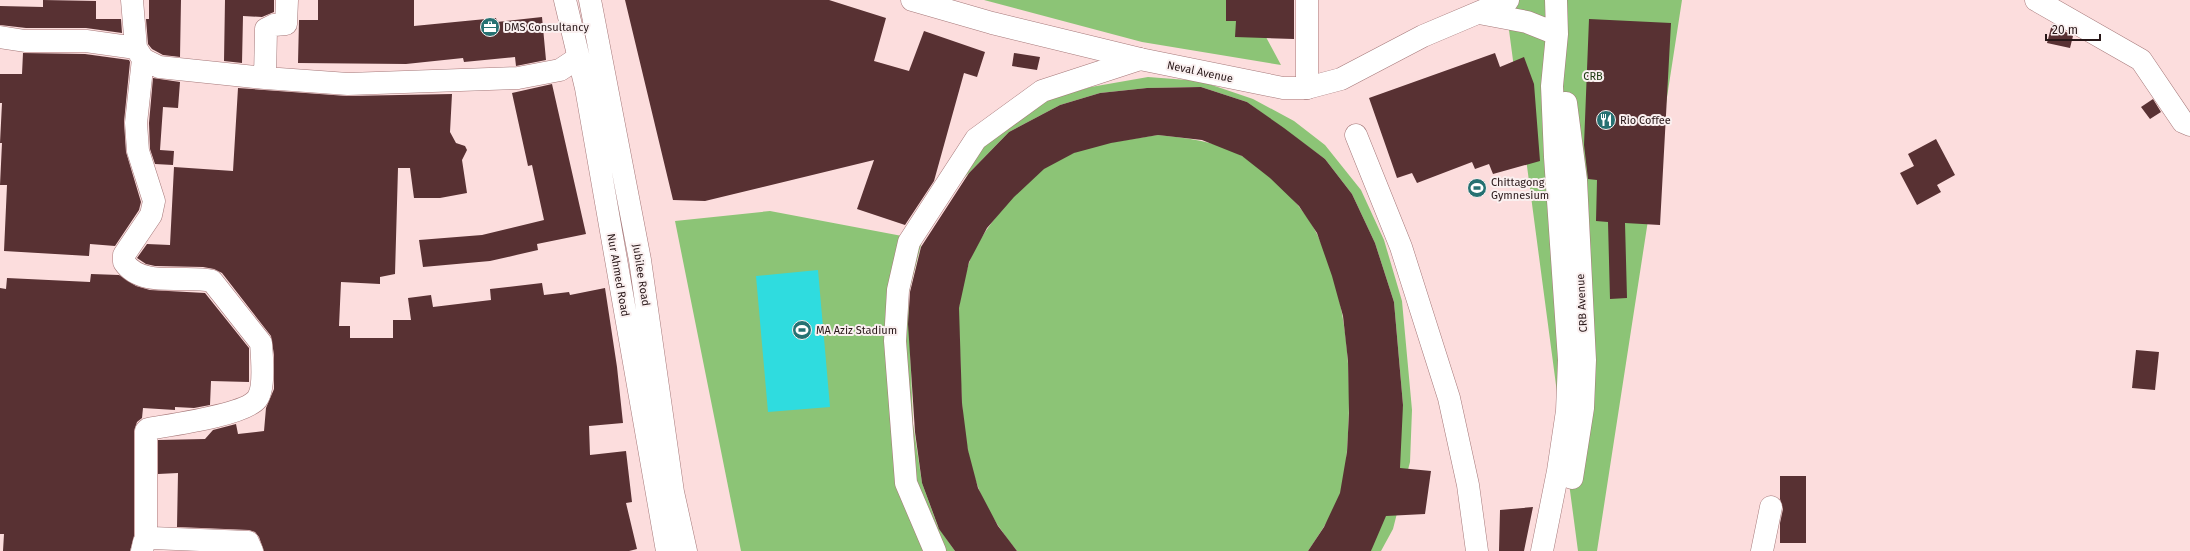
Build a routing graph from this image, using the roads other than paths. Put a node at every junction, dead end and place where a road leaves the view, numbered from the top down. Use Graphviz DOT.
graph roads {
  1 [pos="132,0"];
  2 [pos="287,0"];
  3 [pos="565,0"];
  4 [pos="590,0"];
  5 [pos="912,0"];
  6 [pos="1307,0"];
  7 [pos="1508,0"];
  8 [pos="1556,0"];
  9 [pos="2036,0"];
  10 [pos="1479,13"];
  11 [pos="0,37"];
  12 [pos="1555,45"];
  13 [pos="139,54"];
  14 [pos="578,58"];
  15 [pos="1140,59"];
  16 [pos="265,78"];
  17 [pos="1307,88"];
  18 [pos="2190,125"];
  19 [pos="1356,135"];
  20 [pos="1577,360"];
  21 [pos="1771,507"];
  22 [pos="144,545"];
  23 [pos="252,551"];
  24 [pos="667,551"];
  25 [pos="686,551"];
  26 [pos="935,551"];
  27 [pos="1478,551"];
  28 [pos="1542,551"];
  29 [pos="1554,551"];
  30 [pos="1762,551"];
  1 -- 13 [label="main road"];
  2 -- 16 [label="main road"];
  3 -- 14 [label="main road, Nur Ahmed Road"];
  4 -- 25 [label="main road, Jubilee Road"];
  5 -- 15 [label="main road, Neval Avenue"];
  6 -- 17 [label="main road"];
  7 -- 10 [label="main road, Neval Avenue"];
  8 -- 12 [label="main road, CRB Avenue"];
  9 -- 18 [label="main road"];
  10 -- 12 [label="main road"];
  10 -- 17 [label="main road, Neval Avenue"];
  11 -- 13 [label="main road"];
  12 -- 20 [label="main road, CRB Avenue"];
  13 -- 16 [label="main road"];
  13 -- 22 [label="main road"];
  14 -- 16 [label="main road"];
  14 -- 24 [label="main road, Nur Ahmed Road"];
  15 -- 17 [label="main road, Neval Avenue"];
  15 -- 26 [label="main road"];
  19 -- 27 [label="main road"];
  20 -- 28 [label="main road, CRB Avenue"];
  20 -- 29 [label="main road, CRB Avenue"];
  21 -- 30 [label="main road"];
  22 -- 23 [label="main road"];
}
